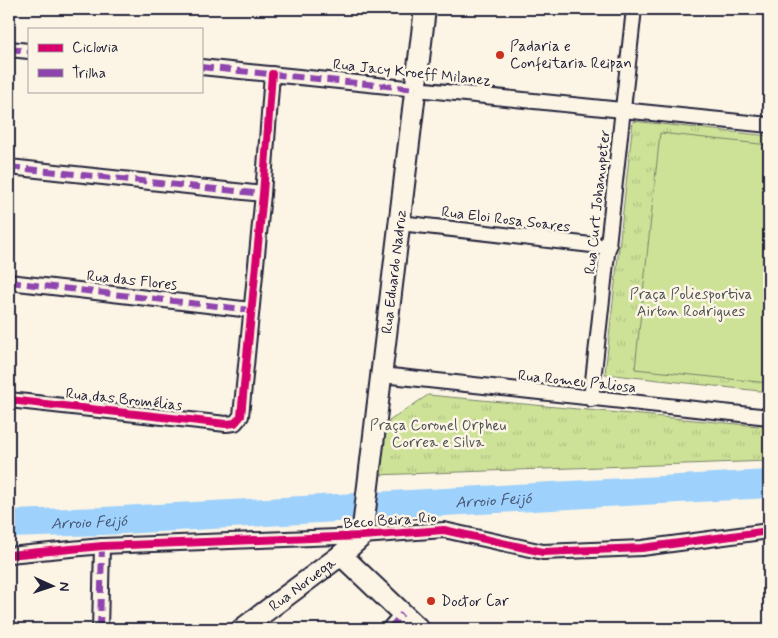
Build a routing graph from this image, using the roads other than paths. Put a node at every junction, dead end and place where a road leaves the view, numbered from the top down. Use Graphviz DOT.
graph roads {
  1 [pos="425,9"];
  2 [pos="634,9"];
  3 [pos="9,49"];
  4 [pos="28,51"];
  5 [pos="202,67"];
  6 [pos="272,74"];
  7 [pos="416,89"];
  8 [pos="623,109"];
  9 [pos="769,126"];
  10 [pos="9,167"];
  11 [pos="263,194"];
  12 [pos="400,223"];
  13 [pos="609,247"];
  14 [pos="9,282"];
  15 [pos="251,310"];
  16 [pos="382,375"];
  17 [pos="591,399"];
  18 [pos="9,400"];
  19 [pos="769,417"];
  20 [pos="363,530"];
  21 [pos="769,531"];
  22 [pos="102,546"];
  23 [pos="9,555"];
  24 [pos="342,555"];
  25 [pos="402,614"];
  26 [pos="100,629"];
  27 [pos="242,629"];
  28 [pos="389,629"];
  29 [pos="419,629"];
  1 -- 7 [label="street, Rua Eduardo Nadruz"];
  2 -- 8 [label="street, Rua Curt Johannpeter"];
  3 -- 4 [label="street"];
  5 -- 6 [label="street, Rua Jacy Kroeff Milanez"];
  6 -- 7 [label="street, Rua Jacy Kroeff Milanez"];
  6 -- 11 [label="street"];
  7 -- 8 [label="street, Rua Jacy Kroeff Milanez"];
  7 -- 12 [label="street, Rua Eduardo Nadruz"];
  8 -- 9 [label="street, Rua Jacy Kroeff Milanez"];
  8 -- 13 [label="street, Rua Curt Johannpeter"];
  10 -- 11 [label="street"];
  11 -- 15 [label="street"];
  12 -- 13 [label="street, Rua Eloi Rosa Soares"];
  12 -- 16 [label="street, Rua Eduardo Nadruz"];
  13 -- 17 [label="street, Rua Curt Johannpeter"];
  14 -- 15 [label="street, Rua das Flores"];
  15 -- 18 [label="street, Rua das Bromélias"];
  16 -- 17 [label="street, Rua Romeu Paliosa"];
  16 -- 20 [label="street, Rua Eduardo Nadruz"];
  17 -- 19 [label="street, Rua Romeu Paliosa"];
  20 -- 21 [label="street, Beco Beira-Rio"];
  20 -- 22 [label="street, Beco Beira-Rio"];
  20 -- 24 [label="street, Rua Noruega"];
  22 -- 23 [label="street, Beco Beira-Rio"];
  22 -- 26 [label="street"];
  24 -- 25 [label="street"];
  24 -- 27 [label="street, Rua Noruega"];
  25 -- 28 [label="street"];
  25 -- 29 [label="street"];
}
